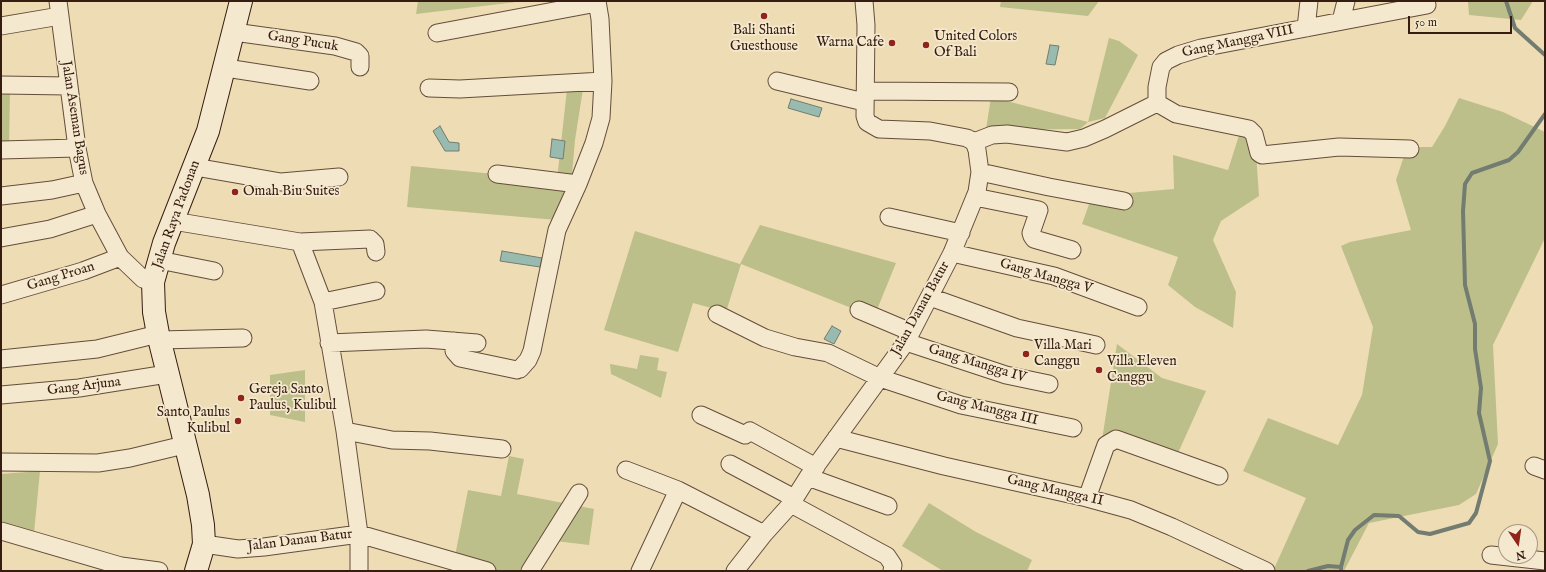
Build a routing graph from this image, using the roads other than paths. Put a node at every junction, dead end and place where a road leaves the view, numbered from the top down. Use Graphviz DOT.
graph roads {
  1 [pos="241,1"];
  2 [pos="1309,1"];
  3 [pos="1346,1"];
  4 [pos="597,2"];
  5 [pos="860,2"];
  6 [pos="1427,5"];
  7 [pos="59,9"];
  8 [pos="1341,21"];
  9 [pos="1,26"];
  10 [pos="1306,28"];
  11 [pos="234,32"];
  12 [pos="437,33"];
  13 [pos="360,67"];
  14 [pos="226,68"];
  15 [pos="310,81"];
  16 [pos="777,81"];
  17 [pos="603,82"];
  18 [pos="1,85"];
  19 [pos="68,86"];
  20 [pos="429,88"];
  21 [pos="1009,92"];
  22 [pos="865,103"];
  23 [pos="1157,103"];
  24 [pos="974,142"];
  25 [pos="77,148"];
  26 [pos="1410,149"];
  27 [pos="1,150"];
  28 [pos="195,166"];
  29 [pos="980,172"];
  30 [pos="497,174"];
  31 [pos="339,178"];
  32 [pos="84,183"];
  33 [pos="578,184"];
  34 [pos="1,196"];
  35 [pos="975,197"];
  36 [pos="1124,201"];
  37 [pos="97,214"];
  38 [pos="889,217"];
  39 [pos="173,221"];
  40 [pos="961,234"];
  41 [pos="1,238"];
  42 [pos="300,242"];
  43 [pos="1072,250"];
  44 [pos="376,252"];
  45 [pos="952,253"];
  46 [pos="120,257"];
  47 [pos="158,260"];
  48 [pos="214,271"];
  49 [pos="153,282"];
  50 [pos="376,291"];
  51 [pos="1,295"];
  52 [pos="930,297"];
  53 [pos="323,302"];
  54 [pos="1138,307"];
  55 [pos="859,310"];
  56 [pos="716,314"];
  57 [pos="159,337"];
  58 [pos="908,337"];
  59 [pos="243,338"];
  60 [pos="454,340"];
  61 [pos="329,343"];
  62 [pos="477,343"];
  63 [pos="1096,345"];
  64 [pos="1,359"];
  65 [pos="167,374"];
  66 [pos="880,378"];
  67 [pos="1049,384"];
  68 [pos="1,395"];
  69 [pos="701,415"];
  70 [pos="1073,428"];
  71 [pos="345,431"];
  72 [pos="836,438"];
  73 [pos="184,445"];
  74 [pos="502,449"];
  75 [pos="1,462"];
  76 [pos="730,464"];
  77 [pos="626,470"];
  78 [pos="812,472"];
  79 [pos="1219,476"];
  80 [pos="678,490"];
  81 [pos="579,493"];
  82 [pos="1087,498"];
  83 [pos="793,501"];
  84 [pos="888,506"];
  85 [pos="1,531"];
  86 [pos="359,534"];
  87 [pos="764,534"];
  88 [pos="204,544"];
  89 [pos="1492,555"];
  90 [pos="1545,561"];
  91 [pos="159,571"];
  92 [pos="196,571"];
  93 [pos="359,571"];
  94 [pos="487,571"];
  95 [pos="530,571"];
  96 [pos="640,571"];
  97 [pos="735,571"];
  98 [pos="892,571"];
  99 [pos="1266,571"];
  1 -- 11 [label="main road, Jalan Raya Padonan"];
  2 -- 10 [label="street"];
  3 -- 8 [label="street"];
  4 -- 12 [label="street"];
  4 -- 17 [label="street"];
  5 -- 22 [label="street"];
  6 -- 8 [label="street, Gang Mangga VIII"];
  7 -- 9 [label="street"];
  7 -- 19 [label="street, Jalan Aseman Bagus"];
  8 -- 10 [label="street, Gang Mangga VIII"];
  10 -- 23 [label="street, Gang Mangga VIII"];
  11 -- 13 [label="street, Gang Pucuk"];
  11 -- 14 [label="main road, Jalan Raya Padonan"];
  14 -- 15 [label="street"];
  14 -- 28 [label="main road, Jalan Raya Padonan"];
  16 -- 22 [label="street"];
  17 -- 20 [label="street"];
  17 -- 33 [label="street"];
  18 -- 19 [label="street"];
  19 -- 25 [label="street, Jalan Aseman Bagus"];
  21 -- 22 [label="street"];
  22 -- 24 [label="street"];
  23 -- 24 [label="street"];
  23 -- 26 [label="street"];
  24 -- 29 [label="street, Jalan Danau Batur"];
  25 -- 27 [label="street"];
  25 -- 32 [label="street, Jalan Aseman Bagus"];
  28 -- 31 [label="street"];
  28 -- 39 [label="main road, Jalan Raya Padonan"];
  29 -- 35 [label="street, Jalan Danau Batur"];
  29 -- 36 [label="street"];
  30 -- 33 [label="street"];
  32 -- 34 [label="street"];
  32 -- 37 [label="street, Jalan Aseman Bagus"];
  33 -- 60 [label="street"];
  35 -- 40 [label="street, Jalan Danau Batur"];
  35 -- 43 [label="street"];
  37 -- 41 [label="street"];
  37 -- 46 [label="street, Jalan Aseman Bagus"];
  38 -- 40 [label="street"];
  39 -- 42 [label="street"];
  39 -- 47 [label="main road, Jalan Raya Padonan"];
  40 -- 45 [label="street, Jalan Danau Batur"];
  42 -- 44 [label="street"];
  42 -- 53 [label="street"];
  45 -- 52 [label="street, Jalan Danau Batur"];
  45 -- 54 [label="street, Gang Mangga V"];
  46 -- 49 [label="street, Jalan Aseman Bagus"];
  46 -- 51 [label="street, Gang Proan"];
  47 -- 48 [label="street"];
  47 -- 49 [label="main road, Jalan Raya Padonan"];
  49 -- 57 [label="main road, Jalan Raya Padonan"];
  50 -- 53 [label="street"];
  52 -- 58 [label="street, Jalan Danau Batur"];
  52 -- 63 [label="street"];
  53 -- 61 [label="street"];
  55 -- 58 [label="street, Gang Mangga IV"];
  56 -- 66 [label="street, Gang Mangga III"];
  57 -- 59 [label="street"];
  57 -- 64 [label="street"];
  57 -- 65 [label="main road, Jalan Raya Padonan"];
  58 -- 66 [label="street, Jalan Danau Batur"];
  58 -- 67 [label="street, Gang Mangga IV"];
  60 -- 61 [label="street"];
  60 -- 62 [label="street"];
  61 -- 71 [label="street"];
  65 -- 68 [label="street, Gang Arjuna"];
  65 -- 73 [label="main road, Jalan Raya Padonan"];
  66 -- 70 [label="street, Gang Mangga III"];
  66 -- 72 [label="street, Jalan Danau Batur"];
  69 -- 78 [label="street"];
  71 -- 74 [label="street"];
  71 -- 86 [label="street"];
  72 -- 78 [label="street, Jalan Danau Batur"];
  72 -- 82 [label="street, Gang Mangga II"];
  73 -- 75 [label="street"];
  73 -- 88 [label="main road, Jalan Raya Padonan"];
  76 -- 83 [label="street"];
  77 -- 80 [label="street"];
  78 -- 83 [label="street, Jalan Danau Batur"];
  78 -- 84 [label="street"];
  79 -- 82 [label="street"];
  80 -- 87 [label="street"];
  80 -- 96 [label="street"];
  81 -- 95 [label="street"];
  82 -- 99 [label="street, Gang Mangga II"];
  83 -- 87 [label="street, Jalan Danau Batur"];
  83 -- 98 [label="street"];
  85 -- 91 [label="street"];
  86 -- 88 [label="street, Jalan Danau Batur"];
  86 -- 93 [label="street"];
  86 -- 94 [label="street, Jalan Danau Batur"];
  87 -- 97 [label="street, Jalan Danau Batur"];
  88 -- 92 [label="main road, Jalan Raya Padonan"];
  89 -- 90 [label="street"];
}
